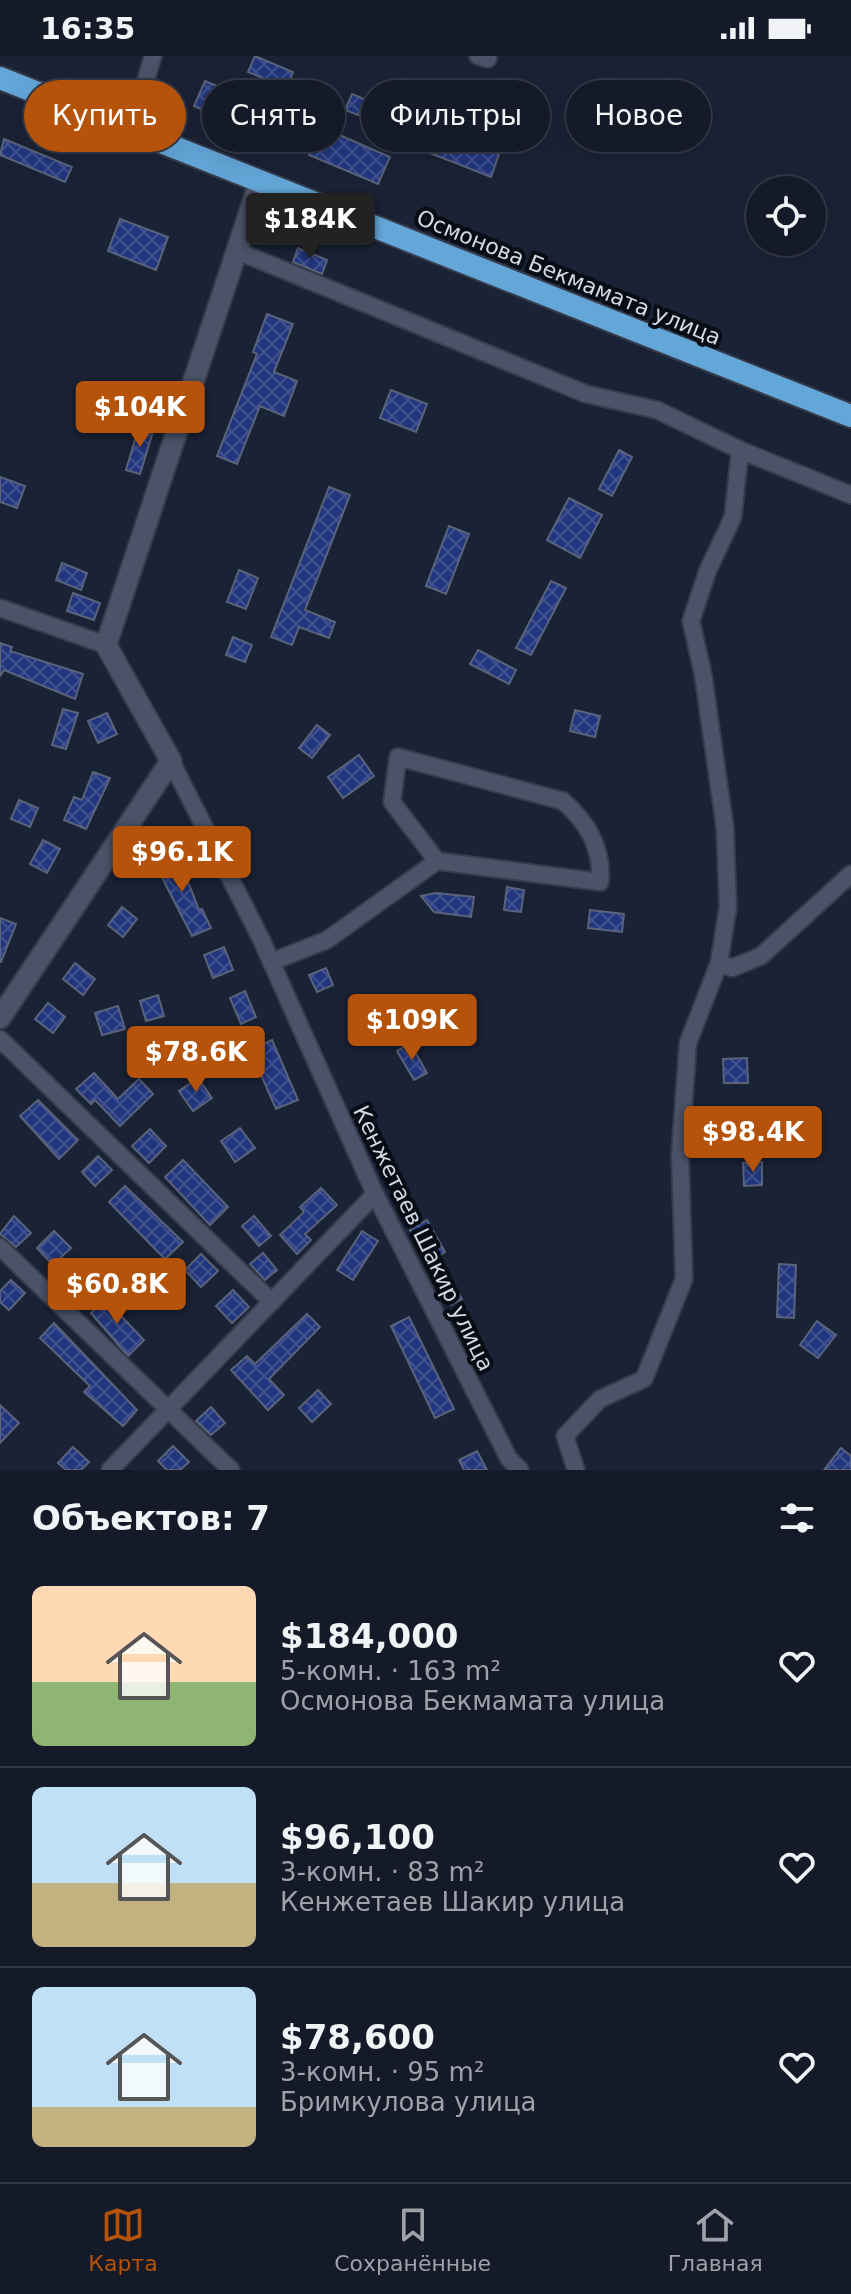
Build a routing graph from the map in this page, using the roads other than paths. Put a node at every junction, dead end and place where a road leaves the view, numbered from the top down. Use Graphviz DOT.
graph roads {
  1 [pos="153,56"];
  2 [pos="0,78"];
  3 [pos="146,80"];
  4 [pos="24,88"];
  5 [pos="186,152"];
  6 [pos="260,181"];
  7 [pos="237,251"];
  8 [pos="851,416"];
  9 [pos="740,450"];
  10 [pos="851,495"];
  11 [pos="0,608"];
  12 [pos="106,645"];
  13 [pos="171,761"];
  14 [pos="437,861"];
  15 [pos="851,874"];
  16 [pos="271,962"];
  17 [pos="719,963"];
  18 [pos="0,1018"];
  19 [pos="0,1039"];
  20 [pos="375,1194"];
  21 [pos="0,1247"];
  22 [pos="272,1302"];
  23 [pos="170,1411"];
  24 [pos="110,1470"];
  25 [pos="231,1470"];
  26 [pos="520,1470"];
  27 [pos="576,1470"];
  1 -- 3 [label="street"];
  2 -- 4 [label="highway, Осмонова Бекмамата улица"];
  5 -- 6 [label="highway, Осмонова Бекмамата улица"];
  6 -- 7 [label="street"];
  6 -- 8 [label="highway, Осмонова Бекмамата улица"];
  7 -- 9 [label="street"];
  7 -- 12 [label="street"];
  9 -- 10 [label="street"];
  9 -- 17 [label="street"];
  11 -- 12 [label="street"];
  12 -- 13 [label="street"];
  13 -- 16 [label="street, Кенжетаев Шакир улица"];
  13 -- 18 [label="street"];
  14 -- 14 [label="street"];
  14 -- 16 [label="street"];
  15 -- 17 [label="street"];
  16 -- 20 [label="street, Кенжетаев Шакир улица"];
  17 -- 27 [label="street"];
  19 -- 22 [label="street"];
  20 -- 22 [label="street"];
  20 -- 26 [label="street, Кенжетаев Шакир улица"];
  21 -- 23 [label="street"];
  22 -- 23 [label="street"];
  23 -- 24 [label="street"];
  23 -- 25 [label="street"];
}
